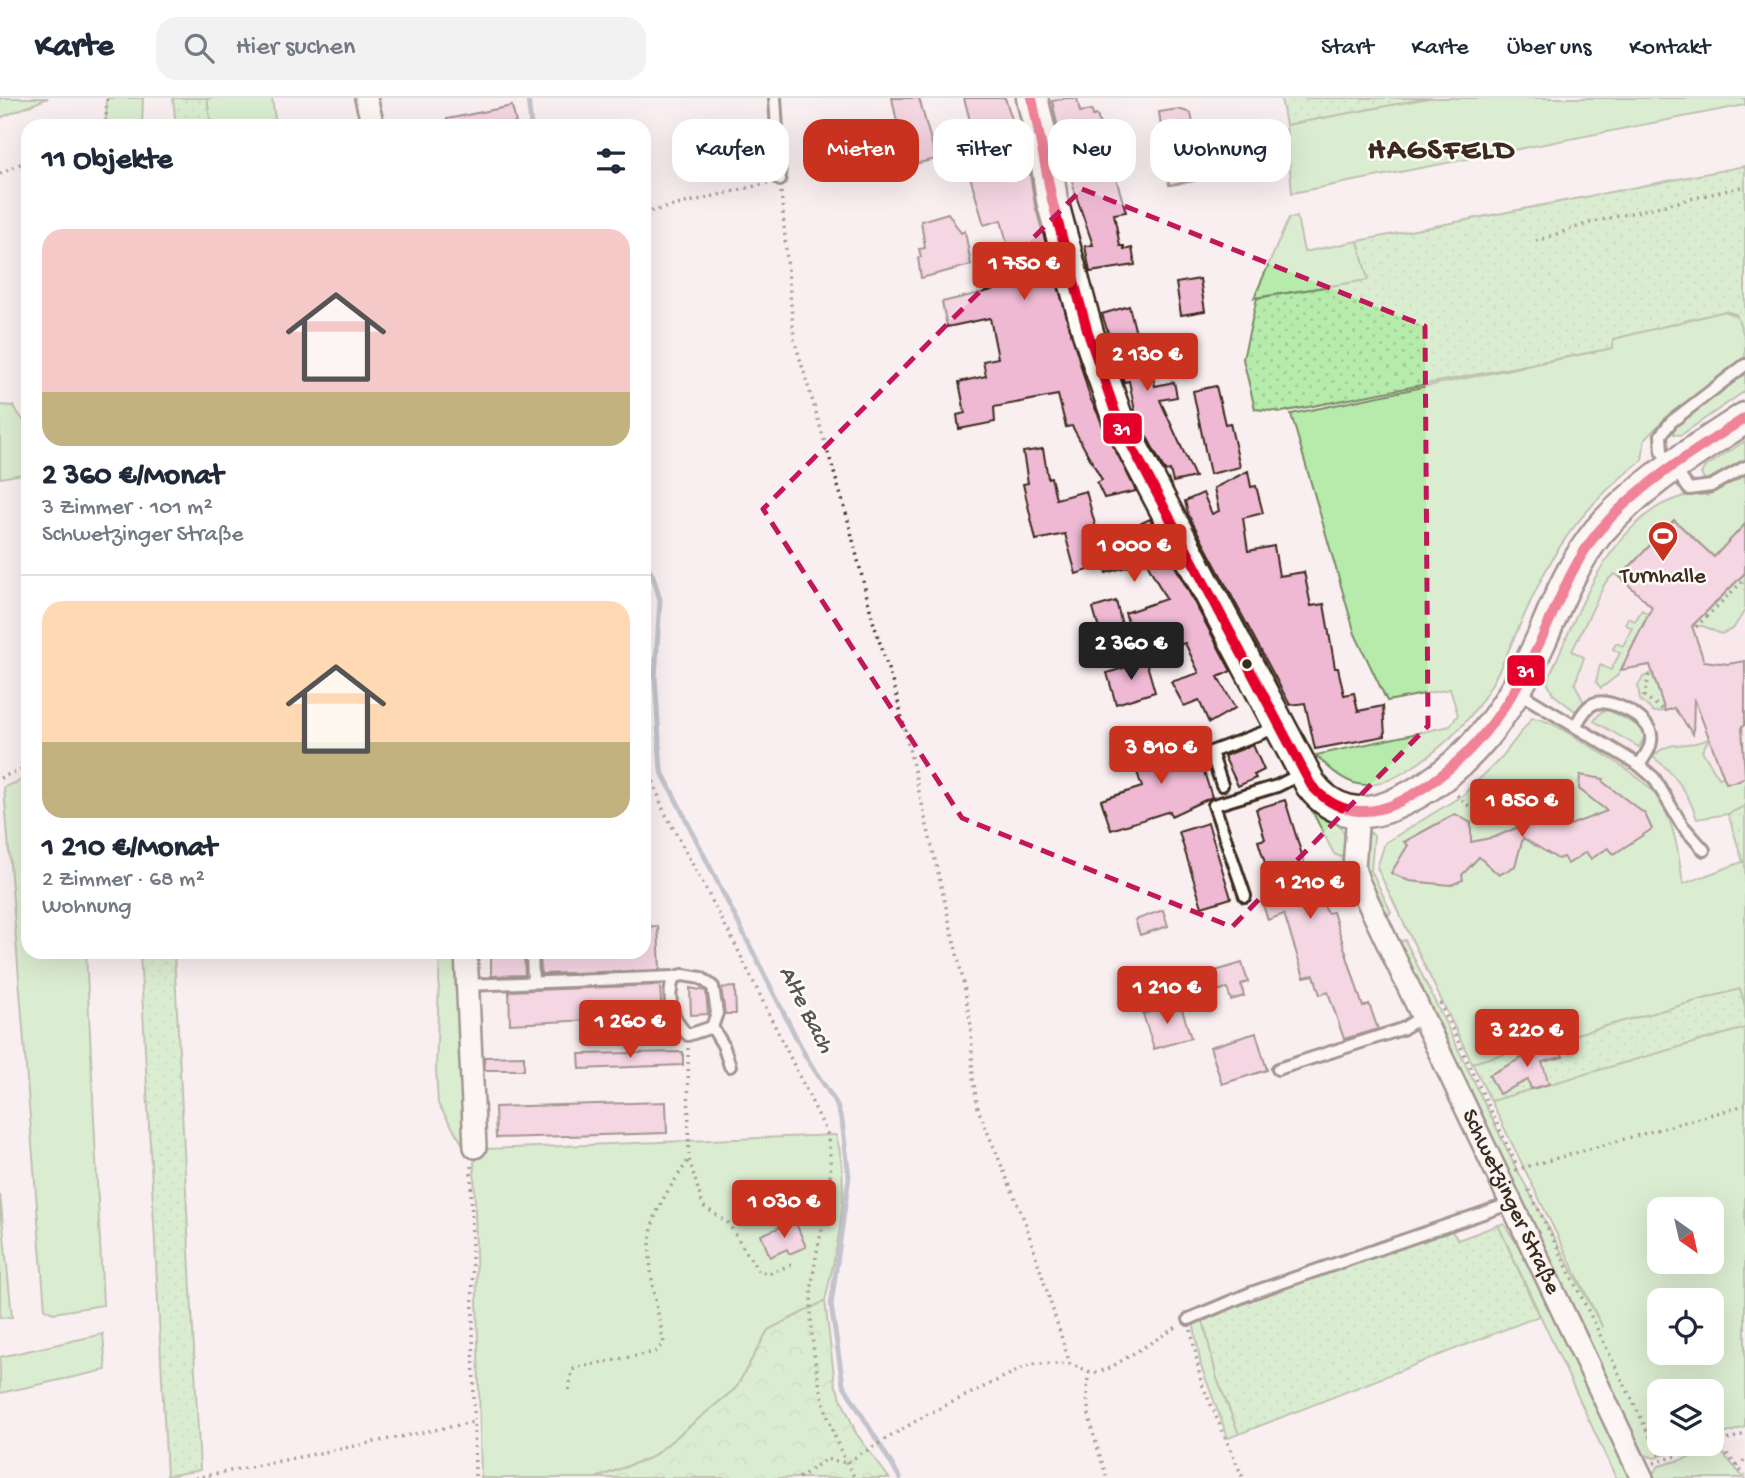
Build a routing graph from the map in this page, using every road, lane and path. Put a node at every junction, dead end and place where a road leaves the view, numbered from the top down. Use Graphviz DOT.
graph roads {
  1 [pos="107,98"];
  2 [pos="366,98"];
  3 [pos="775,98"];
  4 [pos="1031,98"];
  5 [pos="106,119"];
  6 [pos="371,119"];
  7 [pos="776,119"];
  8 [pos="21,164"];
  9 [pos="0,174"];
  10 [pos="772,182"];
  11 [pos="780,182"];
  12 [pos="1745,186"];
  13 [pos="651,211"];
  14 [pos="1536,242"];
  15 [pos="1745,365"];
  16 [pos="1745,418"];
  17 [pos="1745,467"];
  18 [pos="1671,468"];
  19 [pos="1745,579"];
  20 [pos="1696,627"];
  21 [pos="1649,675"];
  22 [pos="1516,691"];
  23 [pos="1665,711"];
  24 [pos="1576,725"];
  25 [pos="1281,726"];
  26 [pos="1639,765"];
  27 [pos="21,770"];
  28 [pos="1304,772"];
  29 [pos="651,775"];
  30 [pos="0,778"];
  31 [pos="1222,785"];
  32 [pos="1461,799"];
  33 [pos="1482,810"];
  34 [pos="1358,813"];
  35 [pos="1704,850"];
  36 [pos="1245,896"];
  37 [pos="466,959"];
  38 [pos="532,959"];
  39 [pos="674,977"];
  40 [pos="533,982"];
  41 [pos="467,985"];
  42 [pos="1437,996"];
  43 [pos="1423,1016"];
  44 [pos="712,1027"];
  45 [pos="688,1035"];
  46 [pos="730,1066"];
  47 [pos="1278,1069"];
  48 [pos="1745,1105"];
  49 [pos="475,1147"];
  50 [pos="689,1159"];
  51 [pos="1509,1172"];
  52 [pos="1513,1203"];
  53 [pos="793,1264"];
  54 [pos="1189,1319"];
  55 [pos="1070,1364"];
  56 [pos="1089,1372"];
  57 [pos="569,1390"];
  58 [pos="474,1422"];
  59 [pos="1745,1434"];
  60 [pos="1724,1441"];
  61 [pos="1724,1450"];
  62 [pos="1678,1456"];
  63 [pos="1745,1460"];
  64 [pos="1662,1461"];
  65 [pos="846,1463"];
  66 [pos="1737,1466"];
  67 [pos="1640,1474"];
  68 [pos="1745,1476"];
  69 [pos="195,1478"];
  70 [pos="475,1478"];
  71 [pos="799,1478"];
  72 [pos="855,1478"];
  73 [pos="1107,1478"];
  74 [pos="1243,1478"];
  1 -- 5 [label="path"];
  2 -- 6 [label="street"];
  3 -- 7 [label="lane"];
  4 -- 25 [label="main road"];
  8 -- 9 [label="path"];
  10 -- 13 [label="path"];
  11 -- 55 [label="path"];
  12 -- 14 [label="path"];
  15 -- 18 [label="lane"];
  16 -- 18 [label="main road"];
  17 -- 18 [label="lane"];
  18 -- 22 [label="main road"];
  19 -- 20 [label="path"];
  21 -- 23 [label="path"];
  22 -- 24 [label="lane"];
  22 -- 34 [label="main road"];
  24 -- 26 [label="lane"];
  24 -- 26 [label="lane"];
  25 -- 28 [label="main road"];
  25 -- 31 [label="lane"];
  26 -- 35 [label="lane"];
  27 -- 30 [label="path"];
  28 -- 34 [label="main road"];
  28 -- 36 [label="lane"];
  29 -- 65 [label="path"];
  32 -- 33 [label="path"];
  34 -- 43 [label="street, Schwetzinger Straße"];
  37 -- 41 [label="street"];
  38 -- 40 [label="lane"];
  39 -- 40 [label="lane"];
  39 -- 44 [label="lane"];
  39 -- 45 [label="lane"];
  40 -- 41 [label="lane"];
  41 -- 49 [label="street"];
  42 -- 51 [label="path"];
  43 -- 47 [label="lane"];
  43 -- 51 [label="street, Schwetzinger Straße"];
  44 -- 45 [label="lane"];
  44 -- 46 [label="lane"];
  45 -- 50 [label="path"];
  48 -- 51 [label="path"];
  49 -- 58 [label="path"];
  50 -- 53 [label="path"];
  50 -- 57 [label="path"];
  51 -- 52 [label="street, Schwetzinger Straße"];
  51 -- 64 [label="path"];
  52 -- 54 [label="lane"];
  52 -- 67 [label="street, Schwetzinger Straße"];
  54 -- 56 [label="path"];
  54 -- 74 [label="path"];
  55 -- 56 [label="path"];
  55 -- 65 [label="path"];
  56 -- 73 [label="path"];
  58 -- 69 [label="path"];
  58 -- 70 [label="path"];
  59 -- 60 [label="path"];
  61 -- 66 [label="path"];
  62 -- 64 [label="path"];
  63 -- 66 [label="path"];
  64 -- 67 [label="path"];
  65 -- 71 [label="path"];
  65 -- 72 [label="path"];
  66 -- 68 [label="path"];
}
